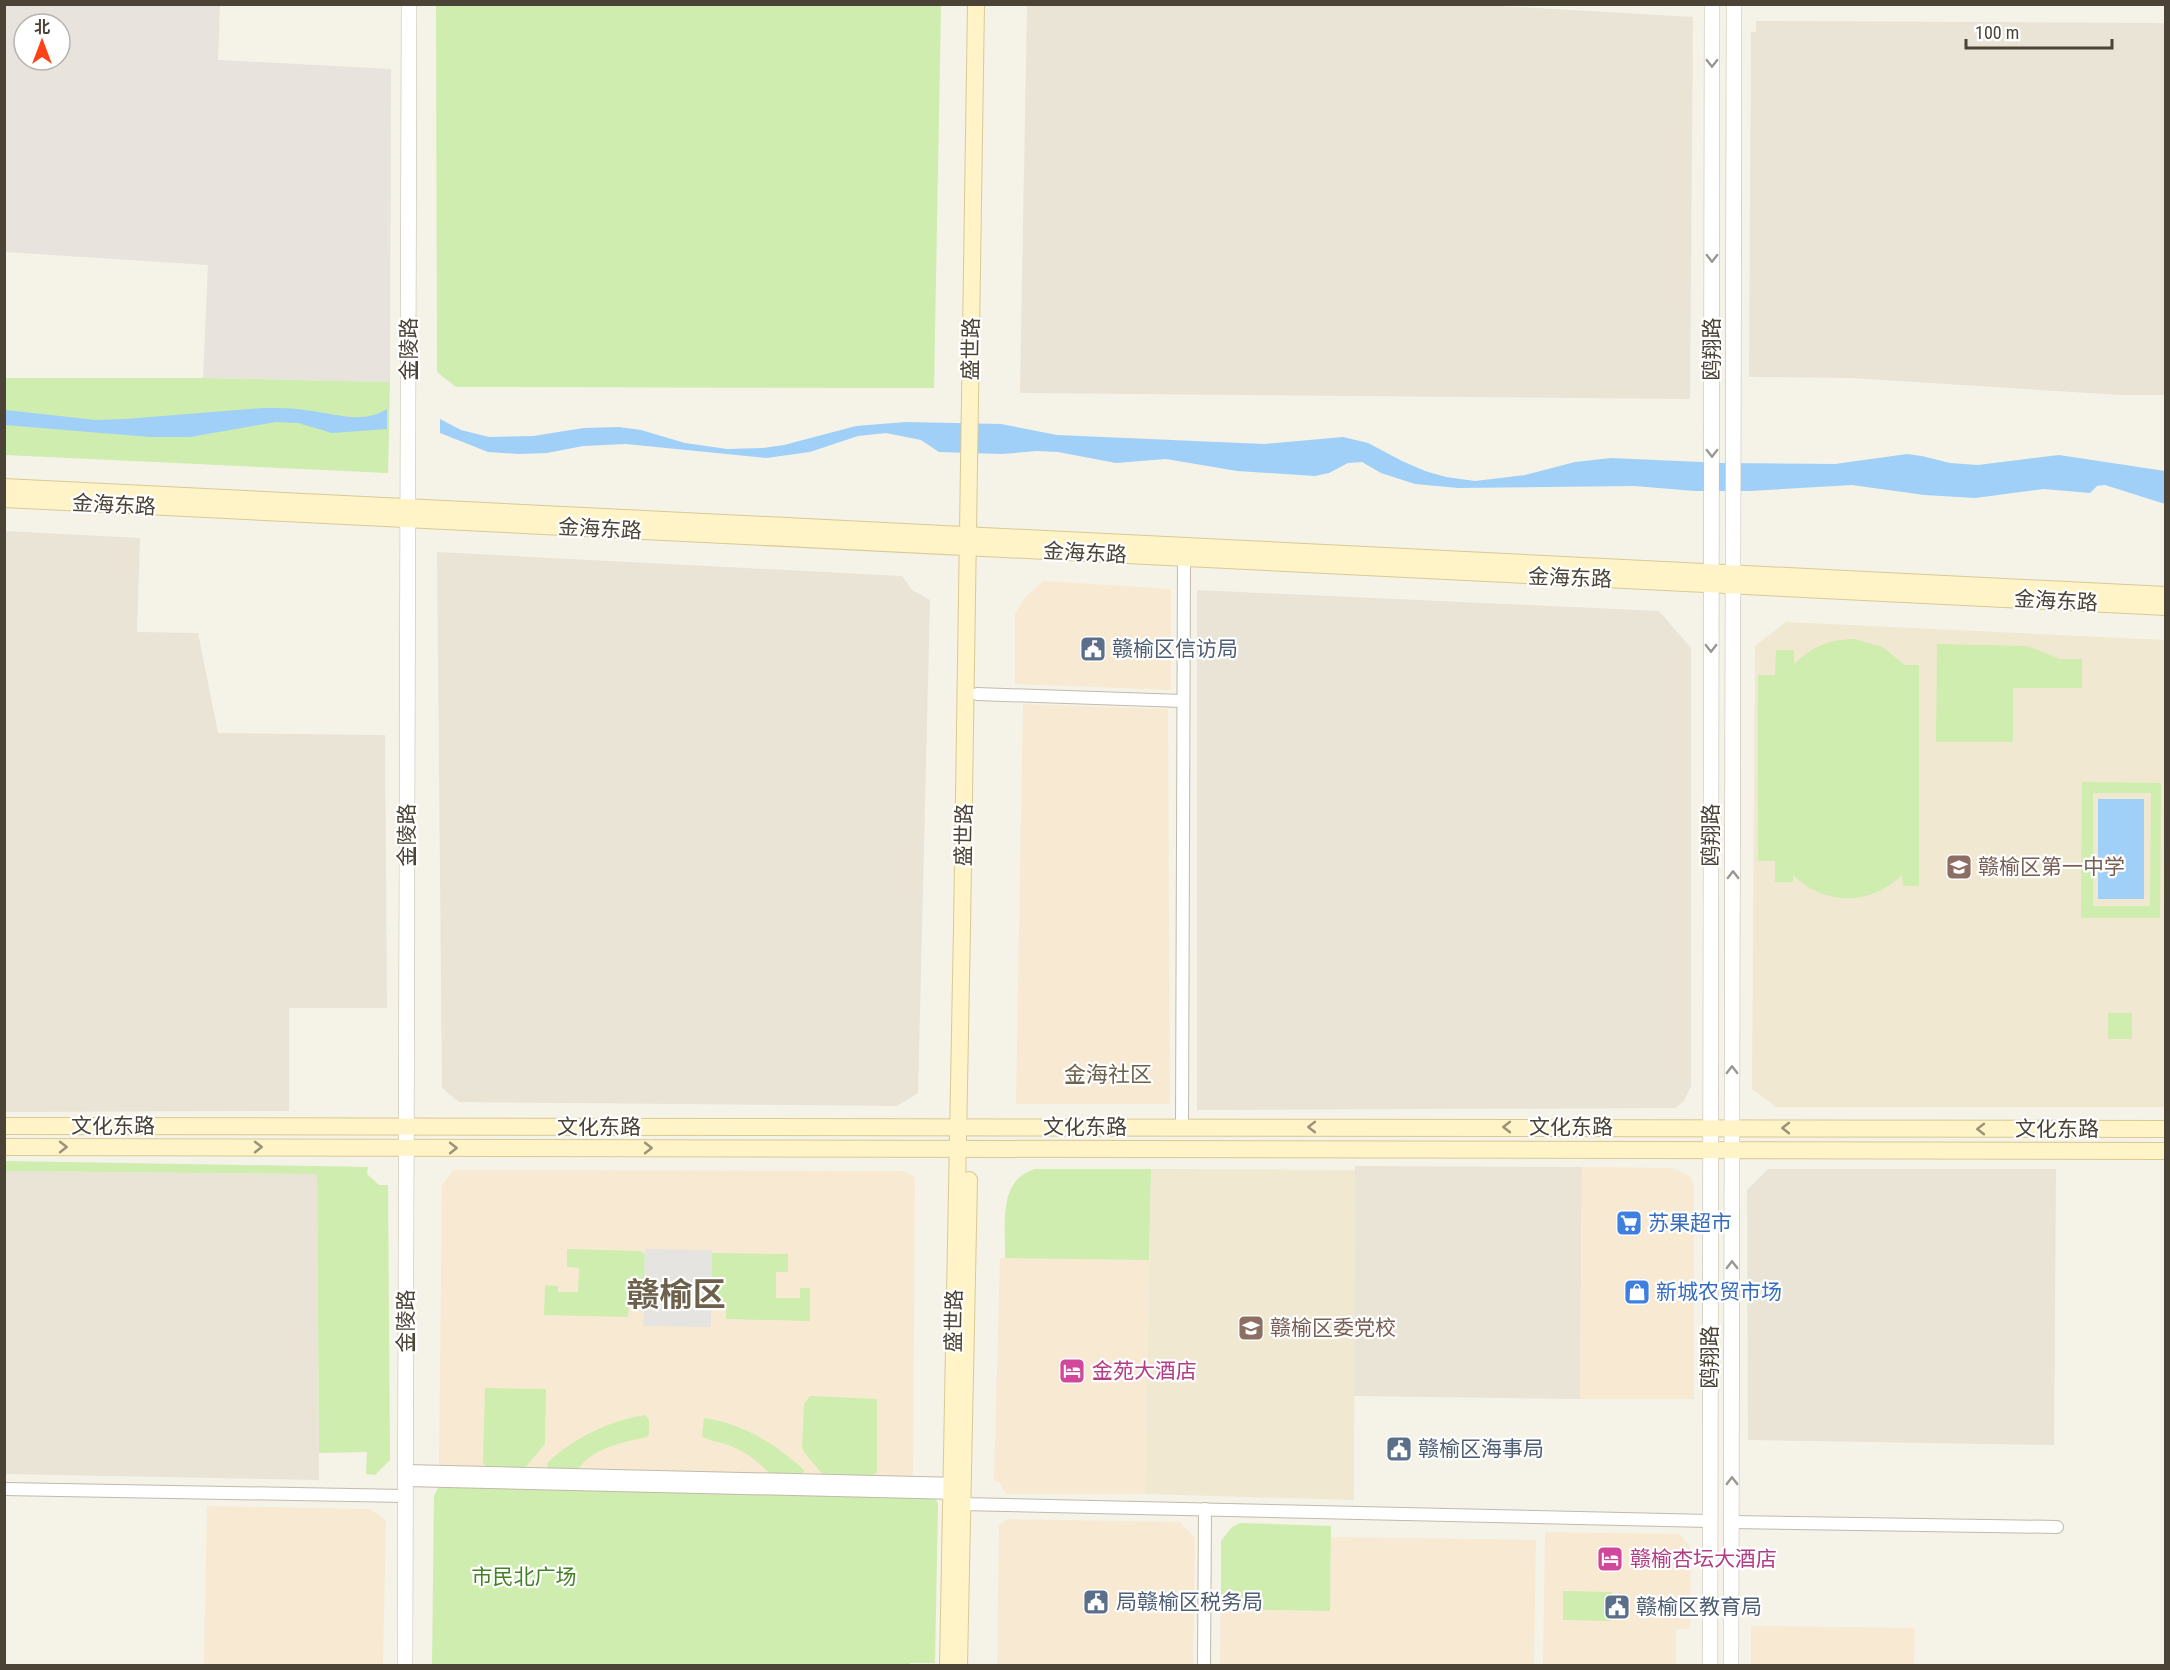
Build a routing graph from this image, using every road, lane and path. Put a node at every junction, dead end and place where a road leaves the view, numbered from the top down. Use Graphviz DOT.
graph roads {
  1 [pos="410,4"];
  2 [pos="420,4"];
  3 [pos="976,4"];
  4 [pos="987,4"];
  5 [pos="1712,4"];
  6 [pos="1734,4"];
  7 [pos="4,487"];
  8 [pos="4,499"];
  9 [pos="413,514"];
  10 [pos="974,541"];
  11 [pos="1184,558"];
  12 [pos="1712,578"];
  13 [pos="1733,580"];
  14 [pos="2166,595"];
  15 [pos="2166,607"];
  16 [pos="977,694"];
  17 [pos="1183,701"];
  18 [pos="4,1126"];
  19 [pos="412,1126"];
  20 [pos="964,1127"];
  21 [pos="1182,1127"];
  22 [pos="1711,1128"];
  23 [pos="1732,1128"];
  24 [pos="2166,1129"];
  25 [pos="4,1147"];
  26 [pos="412,1148"];
  27 [pos="963,1148"];
  28 [pos="1711,1149"];
  29 [pos="1732,1149"];
  30 [pos="2166,1150"];
  31 [pos="411,1476"];
  32 [pos="4,1490"];
  33 [pos="958,1491"];
  34 [pos="406,1496"];
  35 [pos="1205,1509"];
  36 [pos="1710,1521"];
  37 [pos="1732,1522"];
  38 [pos="2057,1527"];
  39 [pos="405,1665"];
  40 [pos="416,1665"];
  41 [pos="948,1665"];
  42 [pos="959,1665"];
  43 [pos="1204,1665"];
  44 [pos="1710,1665"];
  45 [pos="1731,1665"];
  1 -- 9 [label="street, 金陵路"];
  2 -- 9 [label="street, 金陵路"];
  3 -- 10 [label="main road, 盛世路"];
  4 -- 10 [label="main road, 盛世路"];
  5 -- 12 [label="street, 鸥翔路, one-way"];
  6 -- 13 [label="street, 鸥翔路"];
  7 -- 9 [label="main road, 金海东路"];
  8 -- 9 [label="main road, 金海东路"];
  9 -- 10 [label="main road, 金海东路"];
  9 -- 19 [label="street, 金陵路"];
  10 -- 11 [label="main road, 金海东路"];
  10 -- 12 [label="main road, 金海东路"];
  10 -- 16 [label="main road, 盛世路"];
  10 -- 20 [label="main road, 盛世路"];
  11 -- 12 [label="main road, 金海东路"];
  11 -- 17 [label="street"];
  12 -- 13 [label="main road, 金海东路"];
  12 -- 22 [label="street, 鸥翔路, one-way"];
  13 -- 14 [label="main road, 金海东路"];
  13 -- 15 [label="main road, 金海东路"];
  23 -- 13 [label="street, 鸥翔路, one-way"];
  16 -- 17 [label="street"];
  16 -- 20 [label="main road, 盛世路"];
  17 -- 21 [label="street"];
  18 -- 19 [label="main road, 文化东路"];
  19 -- 20 [label="main road, 文化东路"];
  19 -- 26 [label="street, 金陵路"];
  20 -- 21 [label="main road, 文化东路"];
  20 -- 27 [label="main road, 盛世路"];
  22 -- 21 [label="main road, 文化东路, one-way"];
  22 -- 23 [label="main road, 文化东路"];
  22 -- 28 [label="street, 鸥翔路"];
  24 -- 23 [label="main road, 文化东路, one-way"];
  23 -- 29 [label="street, 鸥翔路"];
  25 -- 26 [label="main road, 文化东路, one-way"];
  26 -- 27 [label="main road, 文化东路, one-way"];
  26 -- 31 [label="street, 金陵路"];
  27 -- 28 [label="main road, 文化东路"];
  27 -- 33 [label="main road, 盛世路"];
  28 -- 29 [label="main road, 文化东路"];
  28 -- 36 [label="street, 鸥翔路"];
  29 -- 30 [label="main road, 文化东路"];
  37 -- 29 [label="street, 鸥翔路, one-way"];
  31 -- 33 [label="street"];
  31 -- 34 [label="street, 金陵路"];
  31 -- 40 [label="street, 金陵路"];
  32 -- 34 [label="street"];
  33 -- 35 [label="street"];
  33 -- 41 [label="main road, 盛世路"];
  33 -- 42 [label="main road, 盛世路"];
  34 -- 39 [label="street, 金陵路"];
  35 -- 36 [label="street"];
  35 -- 43 [label="street"];
  36 -- 44 [label="street, 鸥翔路"];
  37 -- 38 [label="street"];
  37 -- 45 [label="street, 鸥翔路"];
}
